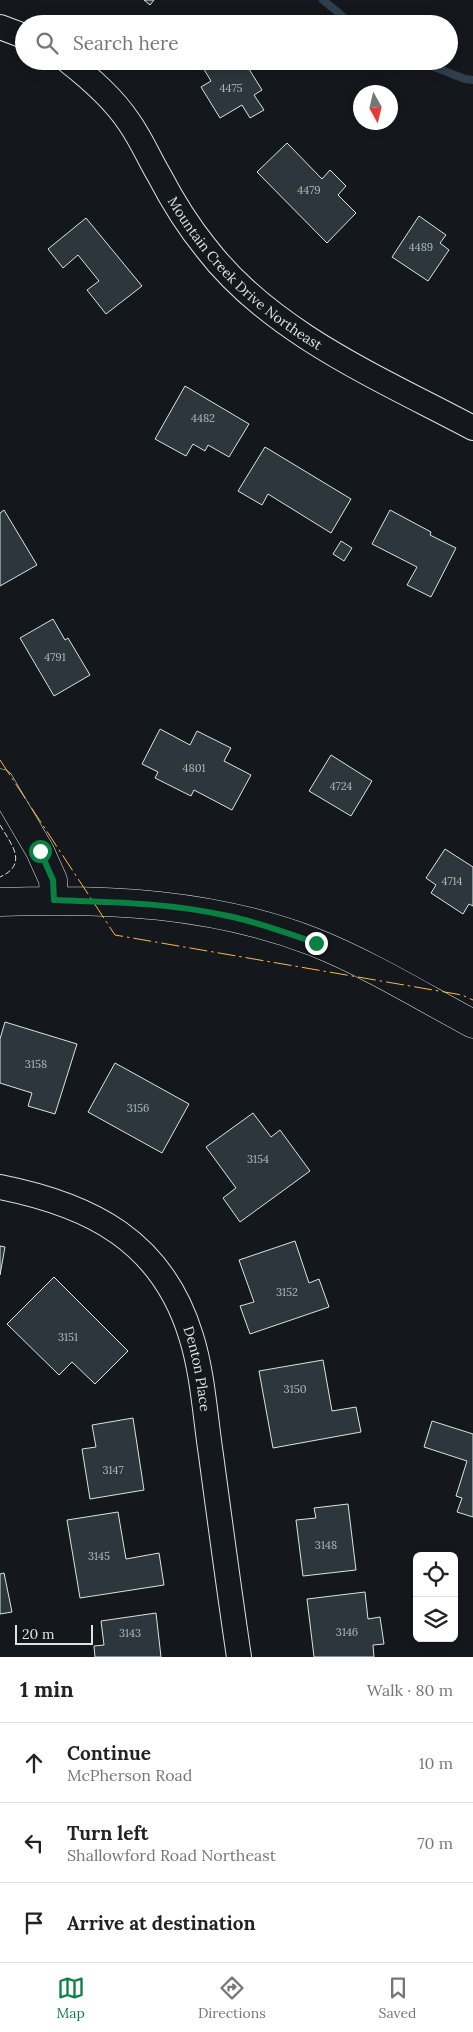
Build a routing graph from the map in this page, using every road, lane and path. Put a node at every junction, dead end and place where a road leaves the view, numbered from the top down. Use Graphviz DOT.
graph roads {
  1 [pos="0,26"];
  2 [pos="15,32"];
  3 [pos="78,70"];
  4 [pos="473,428"];
  5 [pos="0,782"];
  6 [pos="54,900"];
  7 [pos="0,902"];
  8 [pos="473,1024"];
  9 [pos="0,1186"];
  10 [pos="239,1657"];
  1 -- 2 [label="street"];
  3 -- 4 [label="street, Mountain Creek Drive Northeast"];
  5 -- 6 [label="main road"];
  6 -- 7 [label="main road"];
  6 -- 8 [label="main road"];
  9 -- 10 [label="street, Denton Place"];
}
